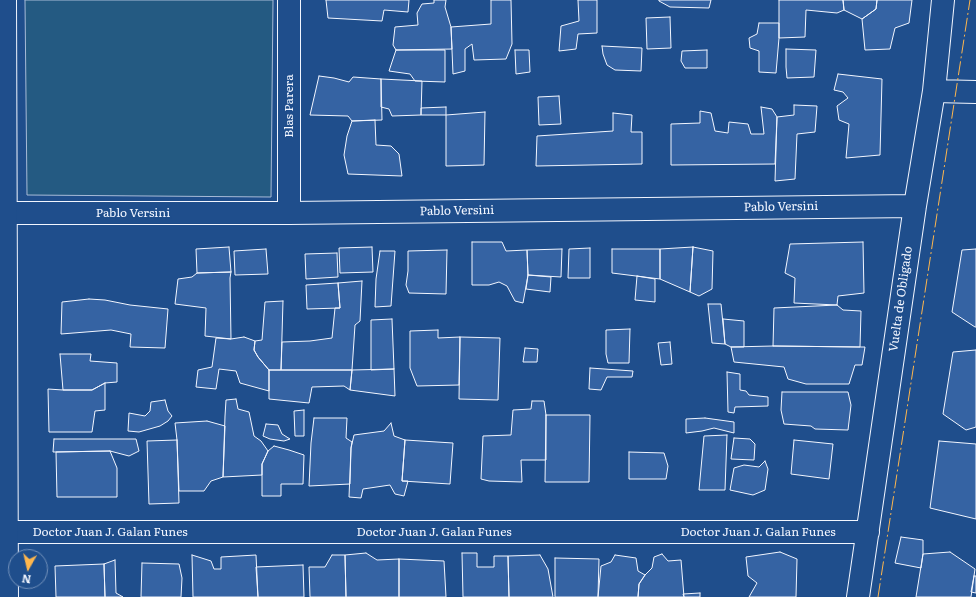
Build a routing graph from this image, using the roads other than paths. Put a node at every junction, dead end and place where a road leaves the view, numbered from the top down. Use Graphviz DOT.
graph roads {
  1 [pos="5,0"];
  2 [pos="289,0"];
  3 [pos="944,0"];
  4 [pos="934,91"];
  5 [pos="976,92"];
  6 [pos="915,206"];
  7 [pos="3,213"];
  8 [pos="289,213"];
  9 [pos="3,532"];
  10 [pos="868,532"];
  11 [pos="7,597"];
  12 [pos="858,597"];
  1 -- 7 [label="street"];
  2 -- 8 [label="street, Blas Parera"];
  3 -- 4 [label="street, Vuelta de Obligado"];
  4 -- 5 [label="street"];
  4 -- 6 [label="street, Vuelta de Obligado"];
  6 -- 8 [label="street, Pablo Versini"];
  6 -- 10 [label="street, Vuelta de Obligado"];
  7 -- 8 [label="street, Pablo Versini"];
  7 -- 9 [label="street"];
  9 -- 10 [label="street, Doctor Juan J. Galan Funes"];
  9 -- 11 [label="street"];
  10 -- 12 [label="street, Vuelta de Obligado"];
}
